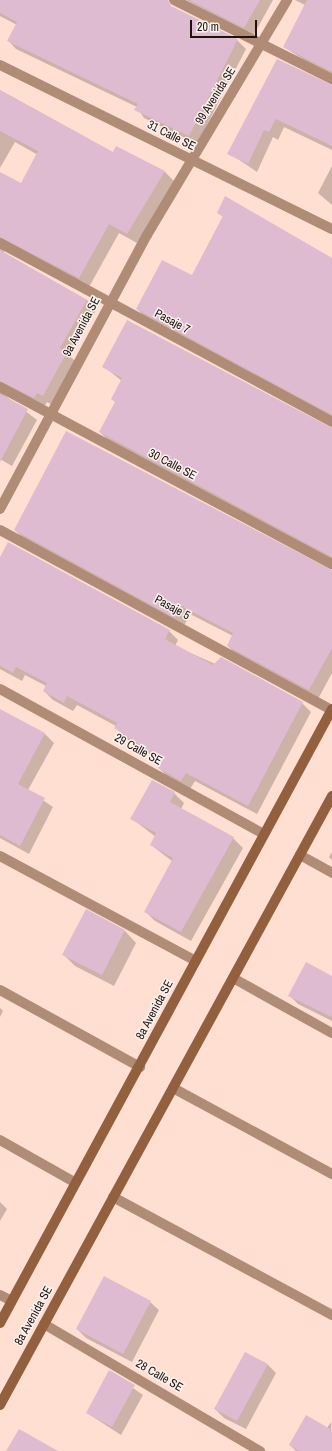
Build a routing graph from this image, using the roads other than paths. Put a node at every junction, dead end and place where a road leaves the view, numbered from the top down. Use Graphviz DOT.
graph roads {
  1 [pos="174,0"];
  2 [pos="287,0"];
  3 [pos="262,45"];
  4 [pos="0,65"];
  5 [pos="332,80"];
  6 [pos="191,160"];
  7 [pos="332,229"];
  8 [pos="0,243"];
  9 [pos="109,304"];
  10 [pos="0,387"];
  11 [pos="50,414"];
  12 [pos="332,422"];
  13 [pos="0,509"];
  14 [pos="0,530"];
  15 [pos="332,564"];
  16 [pos="0,689"];
  17 [pos="332,709"];
  18 [pos="332,796"];
  19 [pos="264,834"];
  20 [pos="300,855"];
  21 [pos="0,856"];
  22 [pos="332,874"];
  23 [pos="196,961"];
  24 [pos="233,978"];
  25 [pos="0,990"];
  26 [pos="332,1034"];
  27 [pos="140,1067"];
  28 [pos="173,1088"];
  29 [pos="0,1140"];
  30 [pos="332,1174"];
  31 [pos="76,1183"];
  32 [pos="114,1197"];
  33 [pos="0,1294"];
  34 [pos="12,1301"];
  35 [pos="332,1315"];
  36 [pos="0,1323"];
  37 [pos="44,1324"];
  38 [pos="0,1406"];
  39 [pos="260,1451"];
  1 -- 3 [label="street"];
  2 -- 3 [label="street"];
  3 -- 5 [label="street"];
  3 -- 6 [label="street, 99 Avenida SE"];
  4 -- 6 [label="street, 31 Calle SE"];
  6 -- 7 [label="street, 31 Calle SE"];
  6 -- 9 [label="street, 9a Avenida SE"];
  8 -- 9 [label="street, Pasaje 7"];
  9 -- 11 [label="street, 9a Avenida SE"];
  9 -- 12 [label="street, Pasaje 7"];
  10 -- 11 [label="street, 30 Calle SE"];
  11 -- 13 [label="street, 9a Avenida SE"];
  11 -- 15 [label="street, 30 Calle SE"];
  14 -- 17 [label="street, Pasaje 5"];
  16 -- 19 [label="street, 29 Calle SE"];
  17 -- 19 [label="street, 8a Avenida SE"];
  18 -- 20 [label="street, 8a Avenida SE"];
  19 -- 23 [label="street, 8a Avenida SE"];
  20 -- 22 [label="street"];
  20 -- 24 [label="street, 8a Avenida SE"];
  21 -- 23 [label="street"];
  23 -- 27 [label="street, 8a Avenida SE"];
  24 -- 26 [label="street"];
  24 -- 28 [label="street, 8a Avenida SE"];
  25 -- 27 [label="street"];
  27 -- 31 [label="street, 8a Avenida SE"];
  28 -- 30 [label="street"];
  28 -- 32 [label="street, 8a Avenida SE"];
  29 -- 31 [label="street"];
  31 -- 34 [label="street, 8a Avenida SE"];
  32 -- 35 [label="street"];
  32 -- 37 [label="street, 8a Avenida SE"];
  33 -- 34 [label="street"];
  34 -- 36 [label="street, 8a Avenida SE"];
  37 -- 38 [label="street, 8a Avenida SE"];
  37 -- 39 [label="street, 28 Calle SE"];
}
